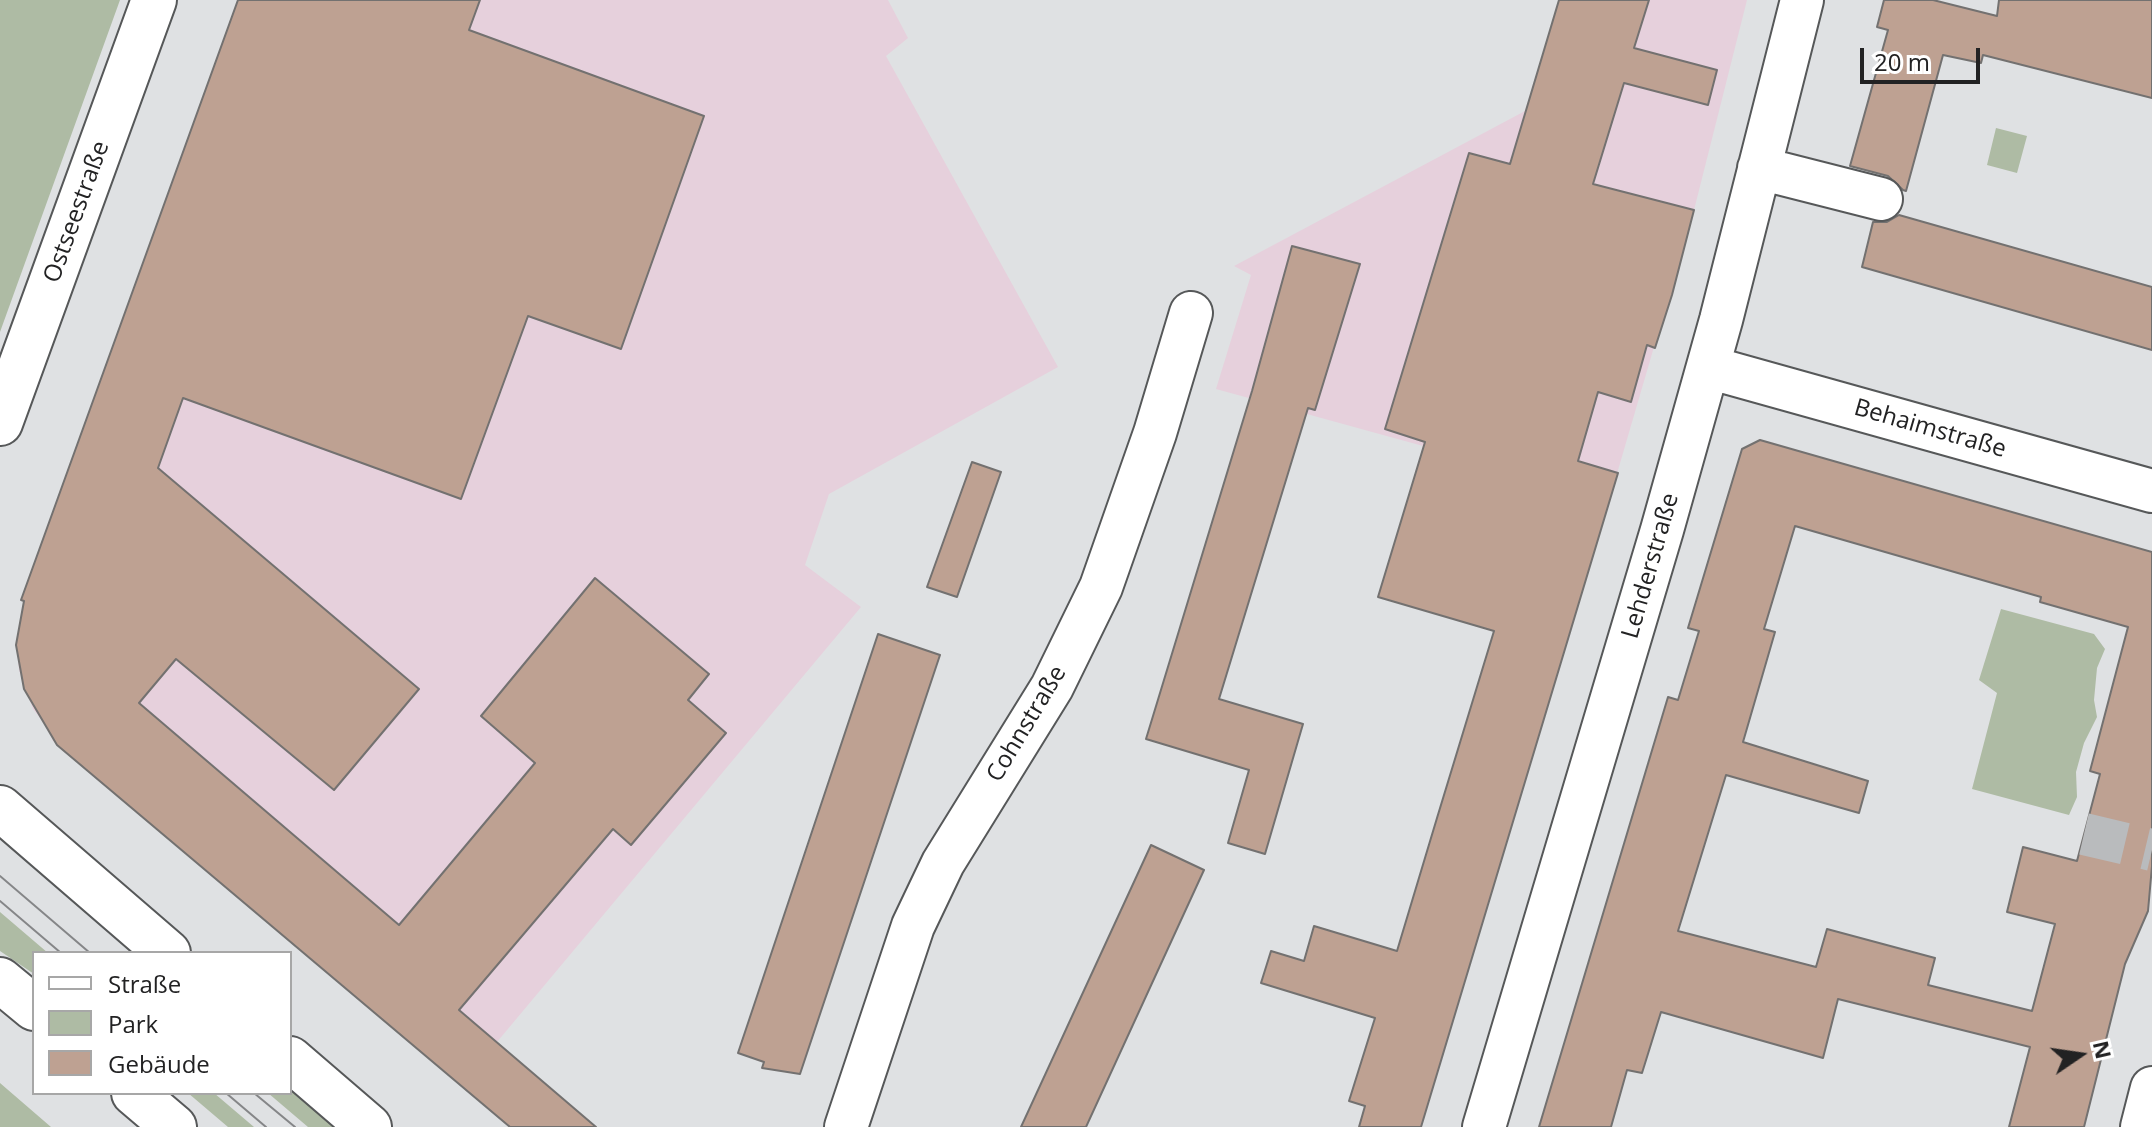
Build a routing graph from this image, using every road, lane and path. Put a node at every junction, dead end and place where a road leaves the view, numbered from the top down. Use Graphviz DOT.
graph roads {
  1 [pos="154,0"];
  2 [pos="1802,0"];
  3 [pos="1759,168"];
  4 [pos="1881,199"];
  5 [pos="1191,313"];
  6 [pos="1708,367"];
  7 [pos="0,423"];
  8 [pos="2152,491"];
  9 [pos="0,808"];
  10 [pos="166,951"];
  11 [pos="292,1061"];
  12 [pos="2152,1088"];
  13 [pos="136,1095"];
  14 [pos="174,1127"];
  15 [pos="369,1127"];
  16 [pos="846,1127"];
  17 [pos="1484,1127"];
  18 [pos="2142,1127"];
  1 -- 7 [label="main road, Ostseestraße"];
  2 -- 3 [label="street, Lehderstraße"];
  3 -- 4 [label="street"];
  3 -- 6 [label="street, Lehderstraße"];
  5 -- 16 [label="street, Cohnstraße"];
  6 -- 8 [label="street, Behaimstraße"];
  6 -- 17 [label="street, Lehderstraße"];
  9 -- 10 [label="main road"];
  11 -- 15 [label="main road"];
  12 -- 18 [label="street"];
  13 -- 14 [label="main road"];
}
